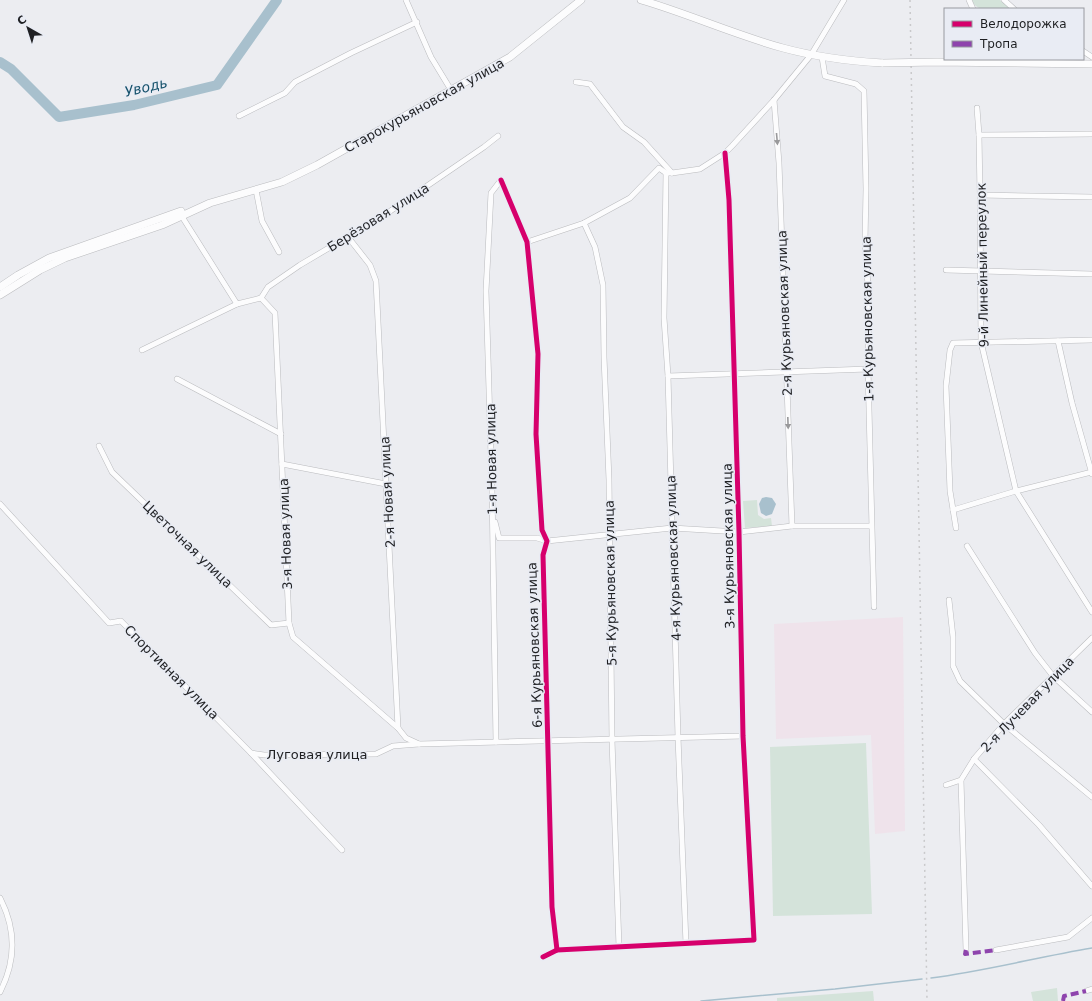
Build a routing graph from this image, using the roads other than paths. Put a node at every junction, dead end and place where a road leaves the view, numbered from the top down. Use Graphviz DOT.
graph roads {
  1 [pos="406,0"];
  2 [pos="581,0"];
  3 [pos="641,0"];
  4 [pos="844,0"];
  5 [pos="1004,0"];
  6 [pos="1013,8"];
  7 [pos="417,22"];
  8 [pos="811,55"];
  9 [pos="822,57"];
  10 [pos="1092,64"];
  11 [pos="576,82"];
  12 [pos="451,90"];
  13 [pos="774,100"];
  14 [pos="977,108"];
  15 [pos="239,116"];
  16 [pos="979,134"];
  17 [pos="1092,134"];
  18 [pos="498,136"];
  19 [pos="725,153"];
  20 [pos="666,172"];
  21 [pos="672,173"];
  22 [pos="501,180"];
  23 [pos="256,190"];
  24 [pos="980,195"];
  25 [pos="1092,197"];
  26 [pos="181,214"];
  27 [pos="584,222"];
  28 [pos="348,237"];
  29 [pos="527,242"];
  30 [pos="279,252"];
  31 [pos="946,270"];
  32 [pos="980,271"];
  33 [pos="1092,274"];
  34 [pos="0,287"];
  35 [pos="0,295"];
  36 [pos="261,298"];
  37 [pos="237,304"];
  38 [pos="1092,340"];
  39 [pos="1058,341"];
  40 [pos="981,342"];
  41 [pos="142,350"];
  42 [pos="868,369"];
  43 [pos="786,371"];
  44 [pos="734,374"];
  45 [pos="668,376"];
  46 [pos="177,379"];
  47 [pos="281,434"];
  48 [pos="99,446"];
  49 [pos="282,464"];
  50 [pos="1092,473"];
  51 [pos="386,484"];
  52 [pos="1016,491"];
  53 [pos="0,504"];
  54 [pos="953,510"];
  55 [pos="492,511"];
  56 [pos="792,526"];
  57 [pos="871,526"];
  58 [pos="672,528"];
  59 [pos="956,528"];
  60 [pos="739,532"];
  61 [pos="609,534"];
  62 [pos="547,541"];
  63 [pos="967,546"];
  64 [pos="949,600"];
  65 [pos="874,608"];
  66 [pos="1092,612"];
  67 [pos="289,623"];
  68 [pos="1092,638"];
  69 [pos="1053,676"];
  70 [pos="1092,712"];
  71 [pos="1004,724"];
  72 [pos="398,728"];
  73 [pos="743,736"];
  74 [pos="678,737"];
  75 [pos="612,740"];
  76 [pos="548,741"];
  77 [pos="496,742"];
  78 [pos="419,744"];
  79 [pos="251,752"];
  80 [pos="974,759"];
  81 [pos="961,780"];
  82 [pos="946,785"];
  83 [pos="1092,797"];
  84 [pos="342,850"];
  85 [pos="1092,886"];
  86 [pos="0,898"];
  87 [pos="6,910"];
  88 [pos="0,914"];
  89 [pos="1092,918"];
  90 [pos="686,944"];
  91 [pos="619,947"];
  92 [pos="557,950"];
  93 [pos="966,950"];
  94 [pos="996,950"];
  95 [pos="543,957"];
  96 [pos="1092,990"];
  97 [pos="1086,991"];
  98 [pos="0,992"];
  1 -- 7 [label="street"];
  2 -- 12 [label="main road, Старокурьяновская улица"];
  3 -- 8 [label="main road"];
  4 -- 8 [label="street"];
  5 -- 6 [label="street"];
  7 -- 12 [label="street"];
  7 -- 15 [label="street"];
  8 -- 9 [label="main road"];
  8 -- 13 [label="street"];
  9 -- 10 [label="main road, bridge"];
  9 -- 42 [label="street, 1-я Курьяновская улица"];
  11 -- 21 [label="street"];
  12 -- 23 [label="main road, Старокурьяновская улица"];
  13 -- 19 [label="street"];
  13 -- 43 [label="street, 2-я Курьяновская улица, one-way"];
  14 -- 16 [label="street, 9-й Линейный переулок"];
  16 -- 17 [label="street"];
  16 -- 24 [label="street, 9-й Линейный переулок"];
  18 -- 28 [label="street, Берёзовая улица"];
  19 -- 21 [label="street"];
  19 -- 44 [label="street, 3-я Курьяновская улица"];
  20 -- 21 [label="street"];
  20 -- 27 [label="street"];
  20 -- 45 [label="street, 4-я Курьяновская улица"];
  22 -- 29 [label="street, 6-я Курьяновская улица"];
  22 -- 55 [label="street, 1-я Новая улица"];
  23 -- 26 [label="main road, Старокурьяновская улица"];
  23 -- 30 [label="street"];
  24 -- 25 [label="street"];
  24 -- 32 [label="street, 9-й Линейный переулок"];
  26 -- 34 [label="main road"];
  26 -- 35 [label="main road, Старокурьяновская улица"];
  26 -- 37 [label="street"];
  27 -- 29 [label="street"];
  27 -- 61 [label="street, 5-я Курьяновская улица"];
  28 -- 36 [label="street, Берёзовая улица"];
  28 -- 51 [label="street, 2-я Новая улица"];
  29 -- 62 [label="street, 6-я Курьяновская улица"];
  31 -- 32 [label="street"];
  32 -- 33 [label="street"];
  32 -- 40 [label="street, 9-й Линейный переулок"];
  36 -- 37 [label="street"];
  36 -- 47 [label="street, 3-я Новая улица"];
  37 -- 41 [label="street"];
  38 -- 39 [label="street"];
  39 -- 40 [label="street"];
  39 -- 50 [label="street"];
  40 -- 52 [label="street, 9-й Линейный переулок"];
  40 -- 54 [label="street"];
  42 -- 43 [label="street"];
  42 -- 57 [label="street, 1-я Курьяновская улица"];
  43 -- 44 [label="street"];
  43 -- 56 [label="street, 2-я Курьяновская улица, one-way"];
  44 -- 45 [label="street"];
  44 -- 60 [label="street, 3-я Курьяновская улица"];
  45 -- 58 [label="street, 4-я Курьяновская улица"];
  46 -- 47 [label="street"];
  47 -- 49 [label="street, 3-я Новая улица"];
  48 -- 67 [label="street, Цветочная улица"];
  49 -- 51 [label="street"];
  49 -- 67 [label="street, 3-я Новая улица"];
  50 -- 52 [label="street"];
  51 -- 72 [label="street, 2-я Новая улица"];
  52 -- 54 [label="street"];
  52 -- 66 [label="street, 9-й Линейный переулок"];
  53 -- 79 [label="street, Спортивная улица"];
  54 -- 59 [label="street"];
  55 -- 62 [label="street"];
  55 -- 77 [label="street, 1-я Новая улица"];
  56 -- 57 [label="street"];
  56 -- 60 [label="street"];
  57 -- 65 [label="street, 1-я Курьяновская улица"];
  58 -- 60 [label="street"];
  58 -- 61 [label="street"];
  58 -- 74 [label="street, 4-я Курьяновская улица"];
  60 -- 73 [label="street, 3-я Курьяновская улица"];
  61 -- 62 [label="street"];
  61 -- 75 [label="street, 5-я Курьяновская улица"];
  62 -- 76 [label="street, 6-я Курьяновская улица"];
  63 -- 69 [label="street"];
  64 -- 71 [label="street"];
  67 -- 72 [label="street, 3-я Новая улица"];
  68 -- 69 [label="street, 2-я Лучевая улица"];
  69 -- 70 [label="street"];
  69 -- 71 [label="street, 2-я Лучевая улица"];
  71 -- 80 [label="street, 2-я Лучевая улица"];
  71 -- 83 [label="street"];
  72 -- 78 [label="street"];
  73 -- 74 [label="street, Луговая улица"];
  73 -- 90 [label="street, 3-я Курьяновская улица"];
  74 -- 75 [label="street, Луговая улица"];
  74 -- 90 [label="street, 4-я Курьяновская улица"];
  75 -- 76 [label="street, Луговая улица"];
  75 -- 91 [label="street, 5-я Курьяновская улица"];
  76 -- 77 [label="street, Луговая улица"];
  76 -- 92 [label="street, 6-я Курьяновская улица"];
  77 -- 78 [label="street, Луговая улица"];
  78 -- 79 [label="street, Луговая улица"];
  79 -- 84 [label="street, Спортивная улица"];
  80 -- 81 [label="street, 2-я Лучевая улица"];
  80 -- 85 [label="street"];
  81 -- 82 [label="street"];
  81 -- 93 [label="street"];
  86 -- 87 [label="street"];
  87 -- 88 [label="street"];
  87 -- 98 [label="street"];
  89 -- 94 [label="street"];
  90 -- 91 [label="street"];
  91 -- 92 [label="street"];
  92 -- 95 [label="street"];
  96 -- 97 [label="street"];
}
